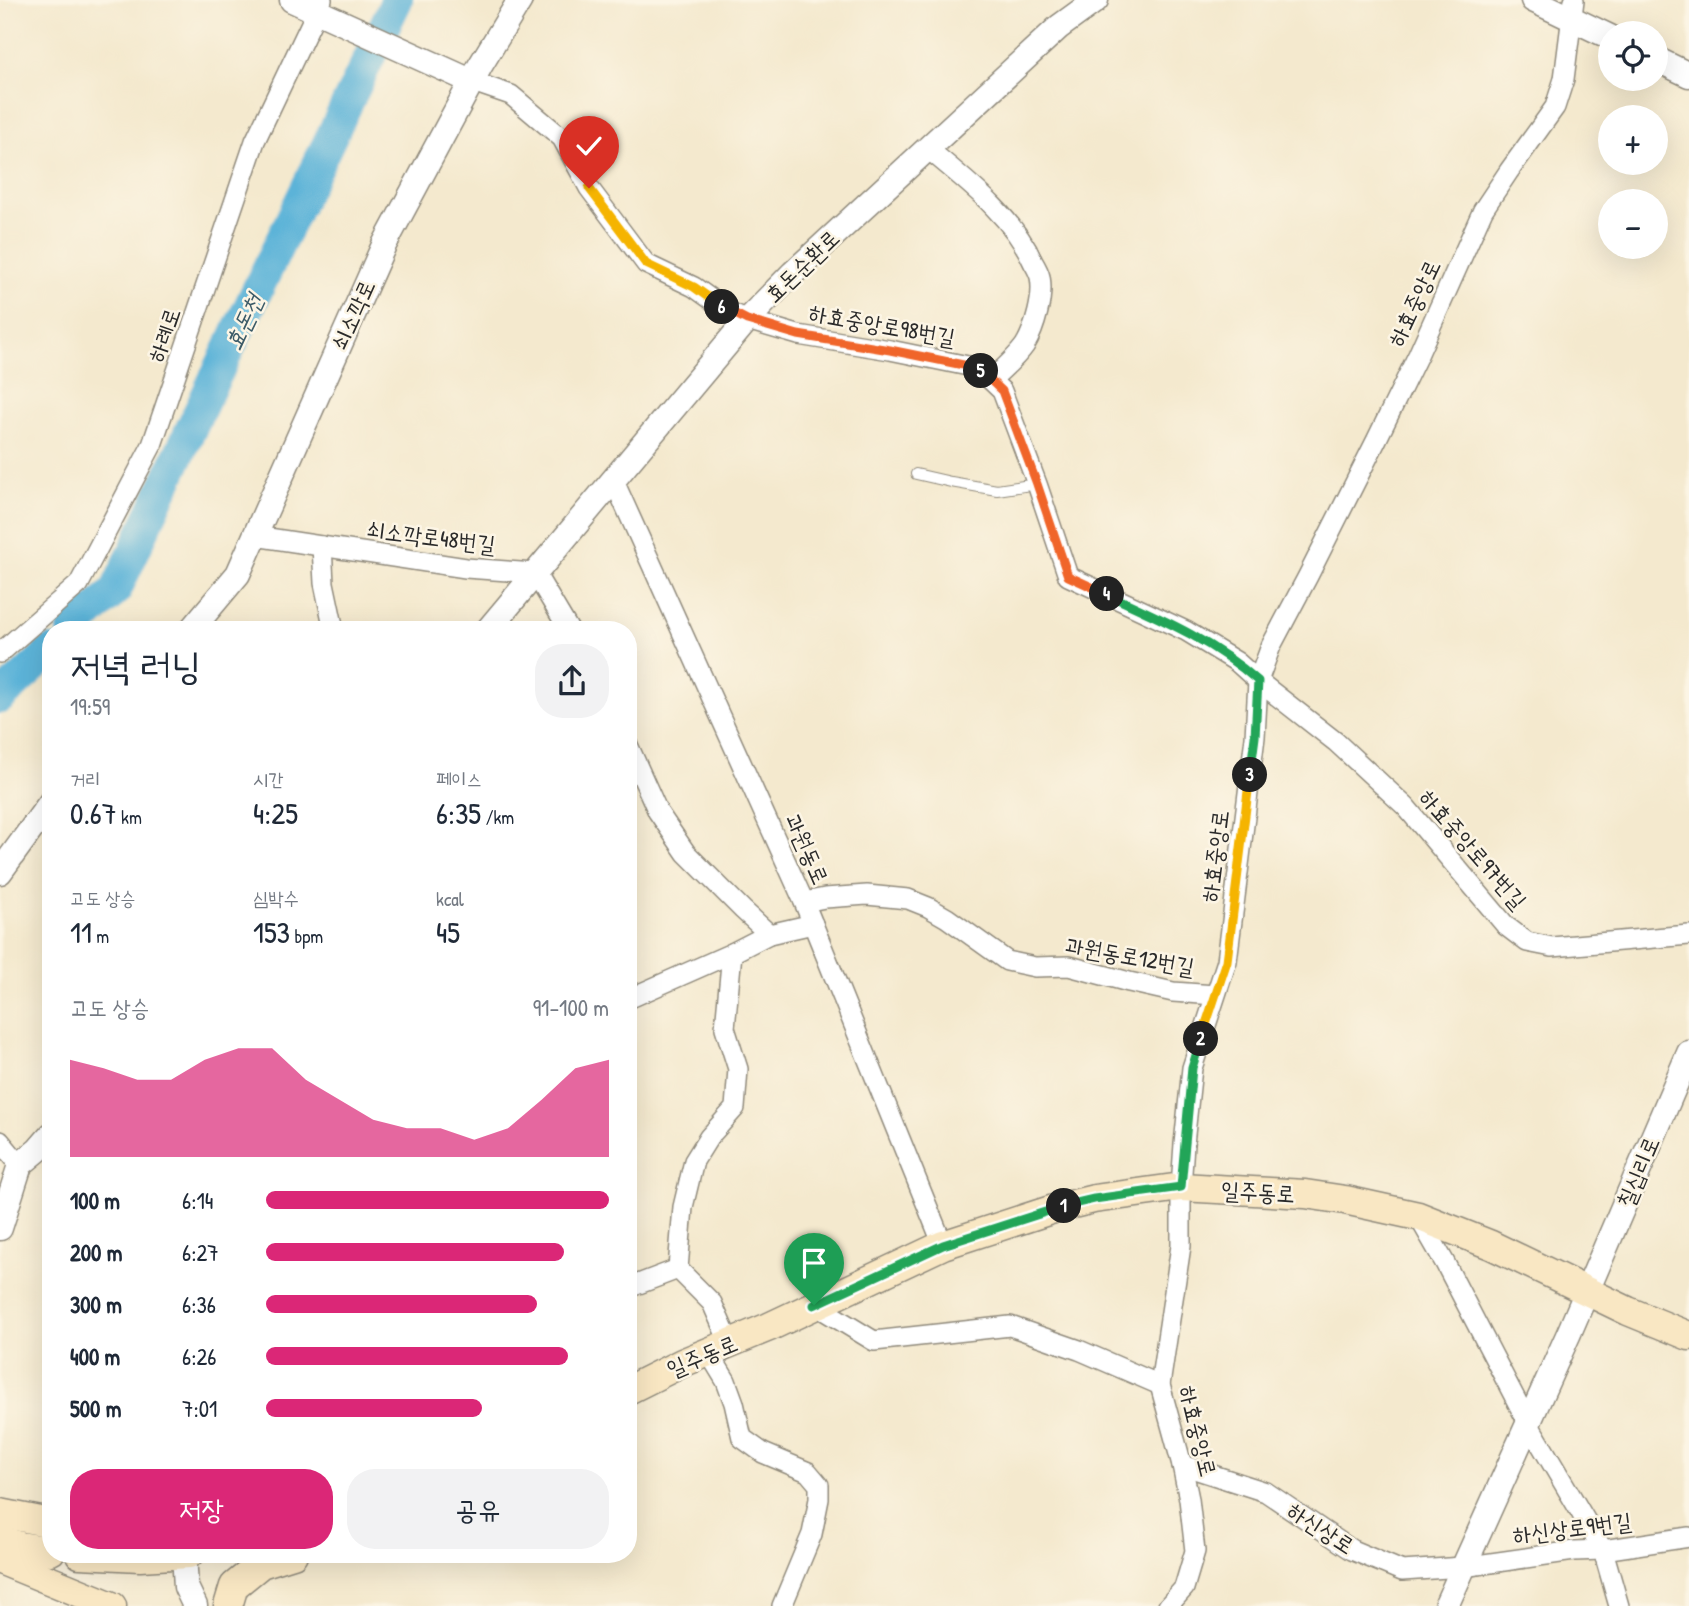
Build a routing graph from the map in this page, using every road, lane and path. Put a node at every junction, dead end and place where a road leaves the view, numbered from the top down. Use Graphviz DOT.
graph roads {
  1 [pos="292,0"];
  2 [pos="520,0"];
  3 [pos="1096,0"];
  4 [pos="1533,0"];
  5 [pos="1574,10"];
  6 [pos="325,11"];
  7 [pos="1598,28"];
  8 [pos="1668,65"];
  9 [pos="1689,75"];
  10 [pos="473,82"];
  11 [pos="927,148"];
  12 [pos="747,320"];
  13 [pos="991,380"];
  14 [pos="916,474"];
  15 [pos="613,479"];
  16 [pos="1037,484"];
  17 [pos="255,536"];
  18 [pos="321,546"];
  19 [pos="535,573"];
  20 [pos="199,621"];
  21 [pos="332,621"];
  22 [pos="495,621"];
  23 [pos="564,621"];
  24 [pos="0,653"];
  25 [pos="1258,681"];
  26 [pos="637,765"];
  27 [pos="42,814"];
  28 [pos="0,872"];
  29 [pos="804,902"];
  30 [pos="813,924"];
  31 [pos="769,934"];
  32 [pos="1689,935"];
  33 [pos="732,953"];
  34 [pos="637,995"];
  35 [pos="1215,995"];
  36 [pos="1689,1054"];
  37 [pos="0,1141"];
  38 [pos="32,1154"];
  39 [pos="1181,1187"];
  40 [pos="1418,1216"];
  41 [pos="0,1228"];
  42 [pos="943,1245"];
  43 [pos="678,1269"];
  44 [pos="637,1285"];
  45 [pos="1587,1291"];
  46 [pos="814,1305"];
  47 [pos="1689,1336"];
  48 [pos="719,1348"];
  49 [pos="1160,1385"];
  50 [pos="637,1386"];
  51 [pos="1528,1423"];
  52 [pos="1182,1465"];
  53 [pos="0,1513"];
  54 [pos="42,1520"];
  55 [pos="1688,1532"];
  56 [pos="0,1540"];
  57 [pos="1604,1549"];
  58 [pos="42,1550"];
  59 [pos="0,1560"];
  60 [pos="185,1563"];
  61 [pos="264,1563"];
  62 [pos="1464,1567"];
  63 [pos="111,1606"];
  64 [pos="195,1606"];
  65 [pos="228,1606"];
  66 [pos="782,1606"];
  67 [pos="1168,1606"];
  68 [pos="1446,1606"];
  69 [pos="1619,1606"];
  1 -- 6 [label="street"];
  2 -- 10 [label="street, 쇠소깍로"];
  3 -- 11 [label="street, 효돈순환로"];
  4 -- 5 [label="street"];
  5 -- 7 [label="street"];
  5 -- 25 [label="street, 하효중앙로"];
  6 -- 10 [label="street"];
  6 -- 24 [label="street, 하례로"];
  8 -- 9 [label="street"];
  10 -- 12 [label="street, 하효중앙로98번길"];
  10 -- 17 [label="street, 쇠소깍로"];
  11 -- 12 [label="street, 효돈순환로"];
  11 -- 13 [label="street"];
  12 -- 13 [label="street, 하효중앙로98번길"];
  12 -- 15 [label="street, 효돈순환로"];
  13 -- 16 [label="street"];
  14 -- 16 [label="lane"];
  15 -- 19 [label="street, 효돈순환로"];
  15 -- 29 [label="street, 과원동로"];
  16 -- 25 [label="street"];
  17 -- 18 [label="street, 쇠소깍로48번길"];
  17 -- 20 [label="street, 쇠소깍로"];
  18 -- 19 [label="street, 쇠소깍로48번길"];
  18 -- 21 [label="street"];
  19 -- 22 [label="street, 효돈순환로"];
  19 -- 23 [label="street"];
  25 -- 32 [label="street, 하효중앙로97번길"];
  25 -- 35 [label="street, 하효중앙로"];
  26 -- 31 [label="street"];
  27 -- 28 [label="street"];
  29 -- 30 [label="street, 과원동로"];
  29 -- 35 [label="street, 과원동로12번길"];
  30 -- 31 [label="street"];
  30 -- 42 [label="street, 과원동로"];
  31 -- 33 [label="street"];
  33 -- 34 [label="street"];
  33 -- 43 [label="street"];
  35 -- 39 [label="street, 하효중앙로"];
  36 -- 45 [label="street, 칠십리로"];
  37 -- 38 [label="street"];
  38 -- 41 [label="street"];
  39 -- 40 [label="main road, 일주동로"];
  39 -- 42 [label="main road, 일주동로"];
  39 -- 49 [label="street, 하효중앙로"];
  40 -- 45 [label="main road, 일주동로"];
  40 -- 51 [label="street"];
  42 -- 46 [label="main road, 일주동로"];
  43 -- 44 [label="street"];
  43 -- 48 [label="street"];
  45 -- 47 [label="main road, 일주동로"];
  45 -- 51 [label="street"];
  46 -- 48 [label="main road, 일주동로"];
  46 -- 49 [label="street"];
  48 -- 50 [label="main road, 일주동로"];
  48 -- 66 [label="street"];
  49 -- 52 [label="street, 하효중앙로"];
  51 -- 57 [label="street"];
  51 -- 62 [label="street"];
  52 -- 62 [label="street, 하신상로"];
  52 -- 67 [label="street, 하효중앙로"];
  53 -- 54 [label="main road"];
  55 -- 57 [label="street, 하신상로9번길"];
  56 -- 58 [label="main road"];
  57 -- 62 [label="street, 하신상로9번길"];
  57 -- 69 [label="street"];
  59 -- 63 [label="main road"];
  60 -- 64 [label="street"];
  61 -- 65 [label="main road"];
  62 -- 68 [label="street"];
}
